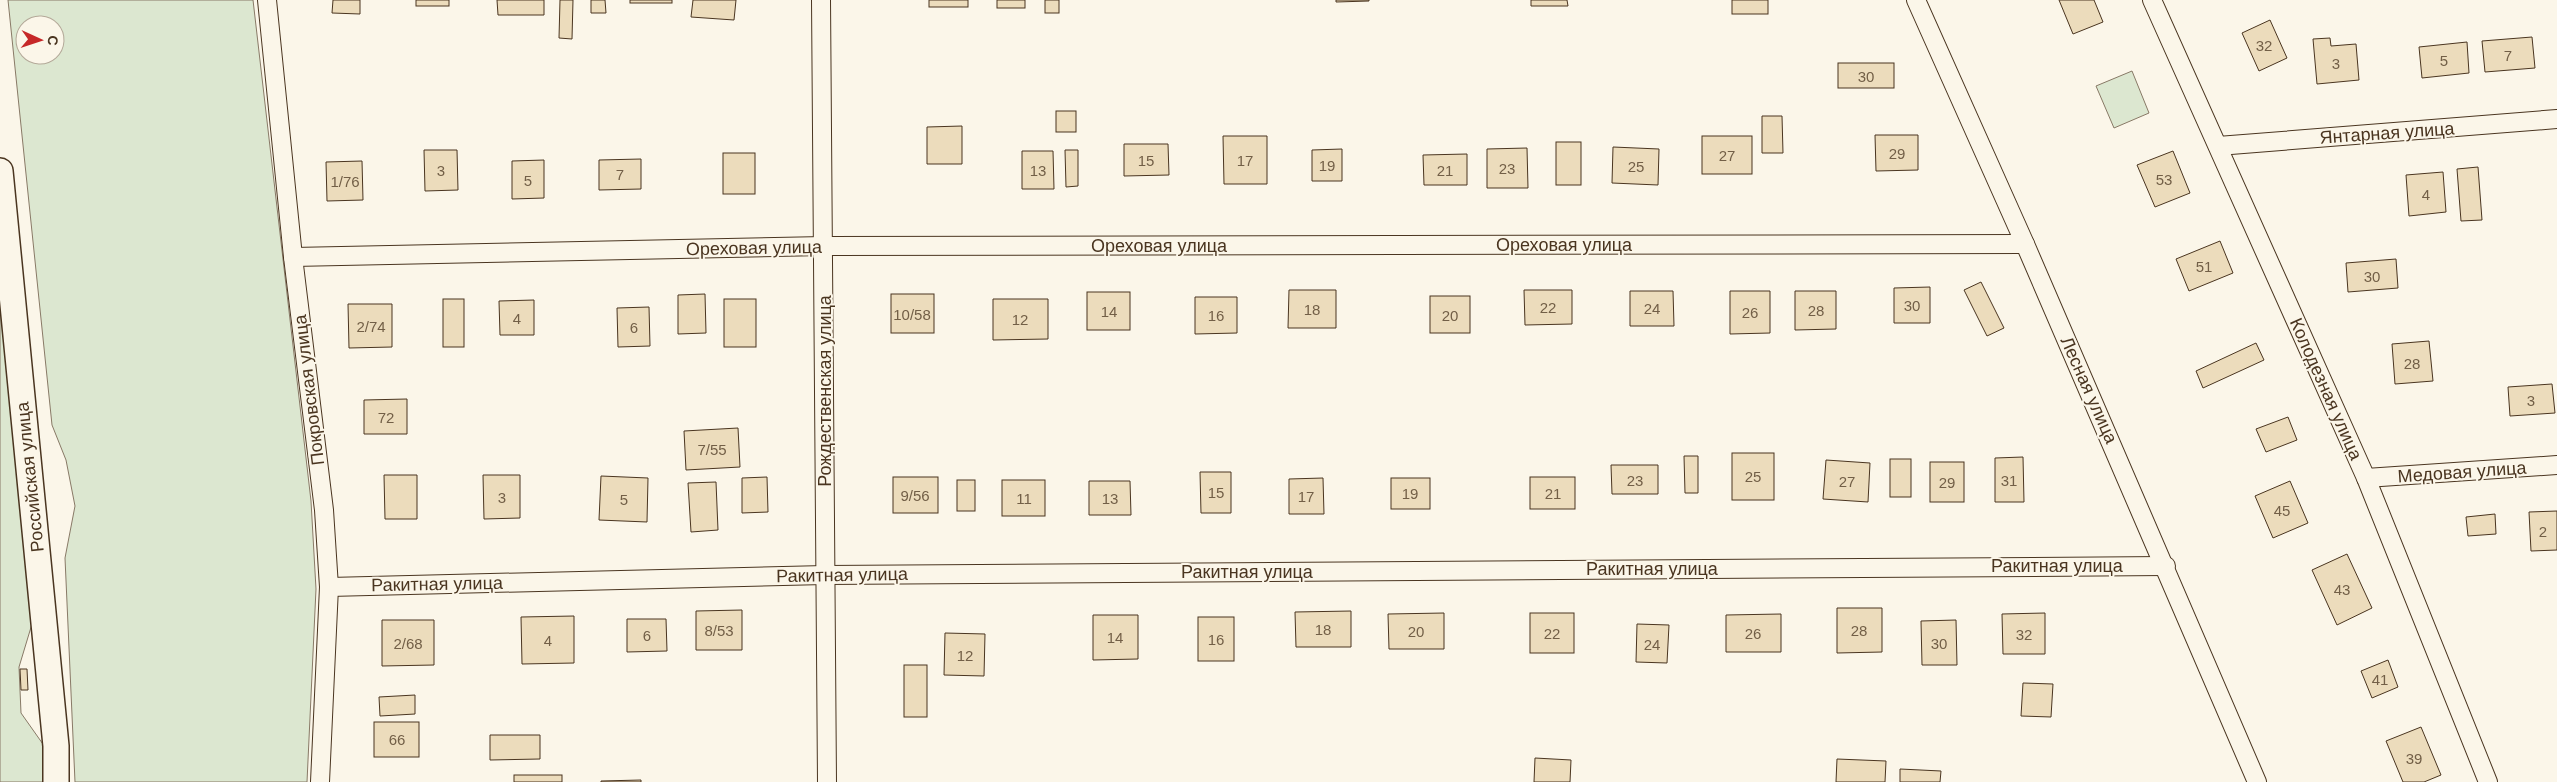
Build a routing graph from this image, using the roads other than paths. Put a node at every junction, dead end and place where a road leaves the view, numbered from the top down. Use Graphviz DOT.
graph roads {
  1 [pos="267,0"];
  2 [pos="821,0"];
  3 [pos="1916,0"];
  4 [pos="2152,0"];
  5 [pos="2557,119"];
  6 [pos="2218,146"];
  7 [pos="0,171"];
  8 [pos="2025,244"];
  9 [pos="824,246"];
  10 [pos="293,257"];
  11 [pos="2557,465"];
  12 [pos="2366,478"];
  13 [pos="2166,566"];
  14 [pos="825,575"];
  15 [pos="329,587"];
  16 [pos="56,782"];
  17 [pos="320,782"];
  18 [pos="827,782"];
  19 [pos="2257,782"];
  20 [pos="2488,782"];
  1 -- 10 [label="street, Покровская улица"];
  2 -- 9 [label="street, Рождественская улица"];
  3 -- 8 [label="street, Лесная улица"];
  4 -- 6 [label="street, Колодезная улица"];
  5 -- 6 [label="street, Янтарная улица"];
  6 -- 12 [label="street, Колодезная улица"];
  7 -- 16 [label="main road, Российская улица"];
  8 -- 9 [label="street, Ореховая улица"];
  8 -- 13 [label="street, Лесная улица"];
  9 -- 10 [label="street, Ореховая улица"];
  9 -- 14 [label="street, Рождественская улица"];
  10 -- 15 [label="street, Покровская улица"];
  11 -- 12 [label="street, Медовая улица"];
  12 -- 20 [label="street, Колодезная улица"];
  13 -- 14 [label="street, Ракитная улица"];
  13 -- 19 [label="street, Лесная улица"];
  14 -- 15 [label="street, Ракитная улица"];
  14 -- 18 [label="street, Рождественская улица"];
  15 -- 17 [label="street, Покровская улица"];
}
